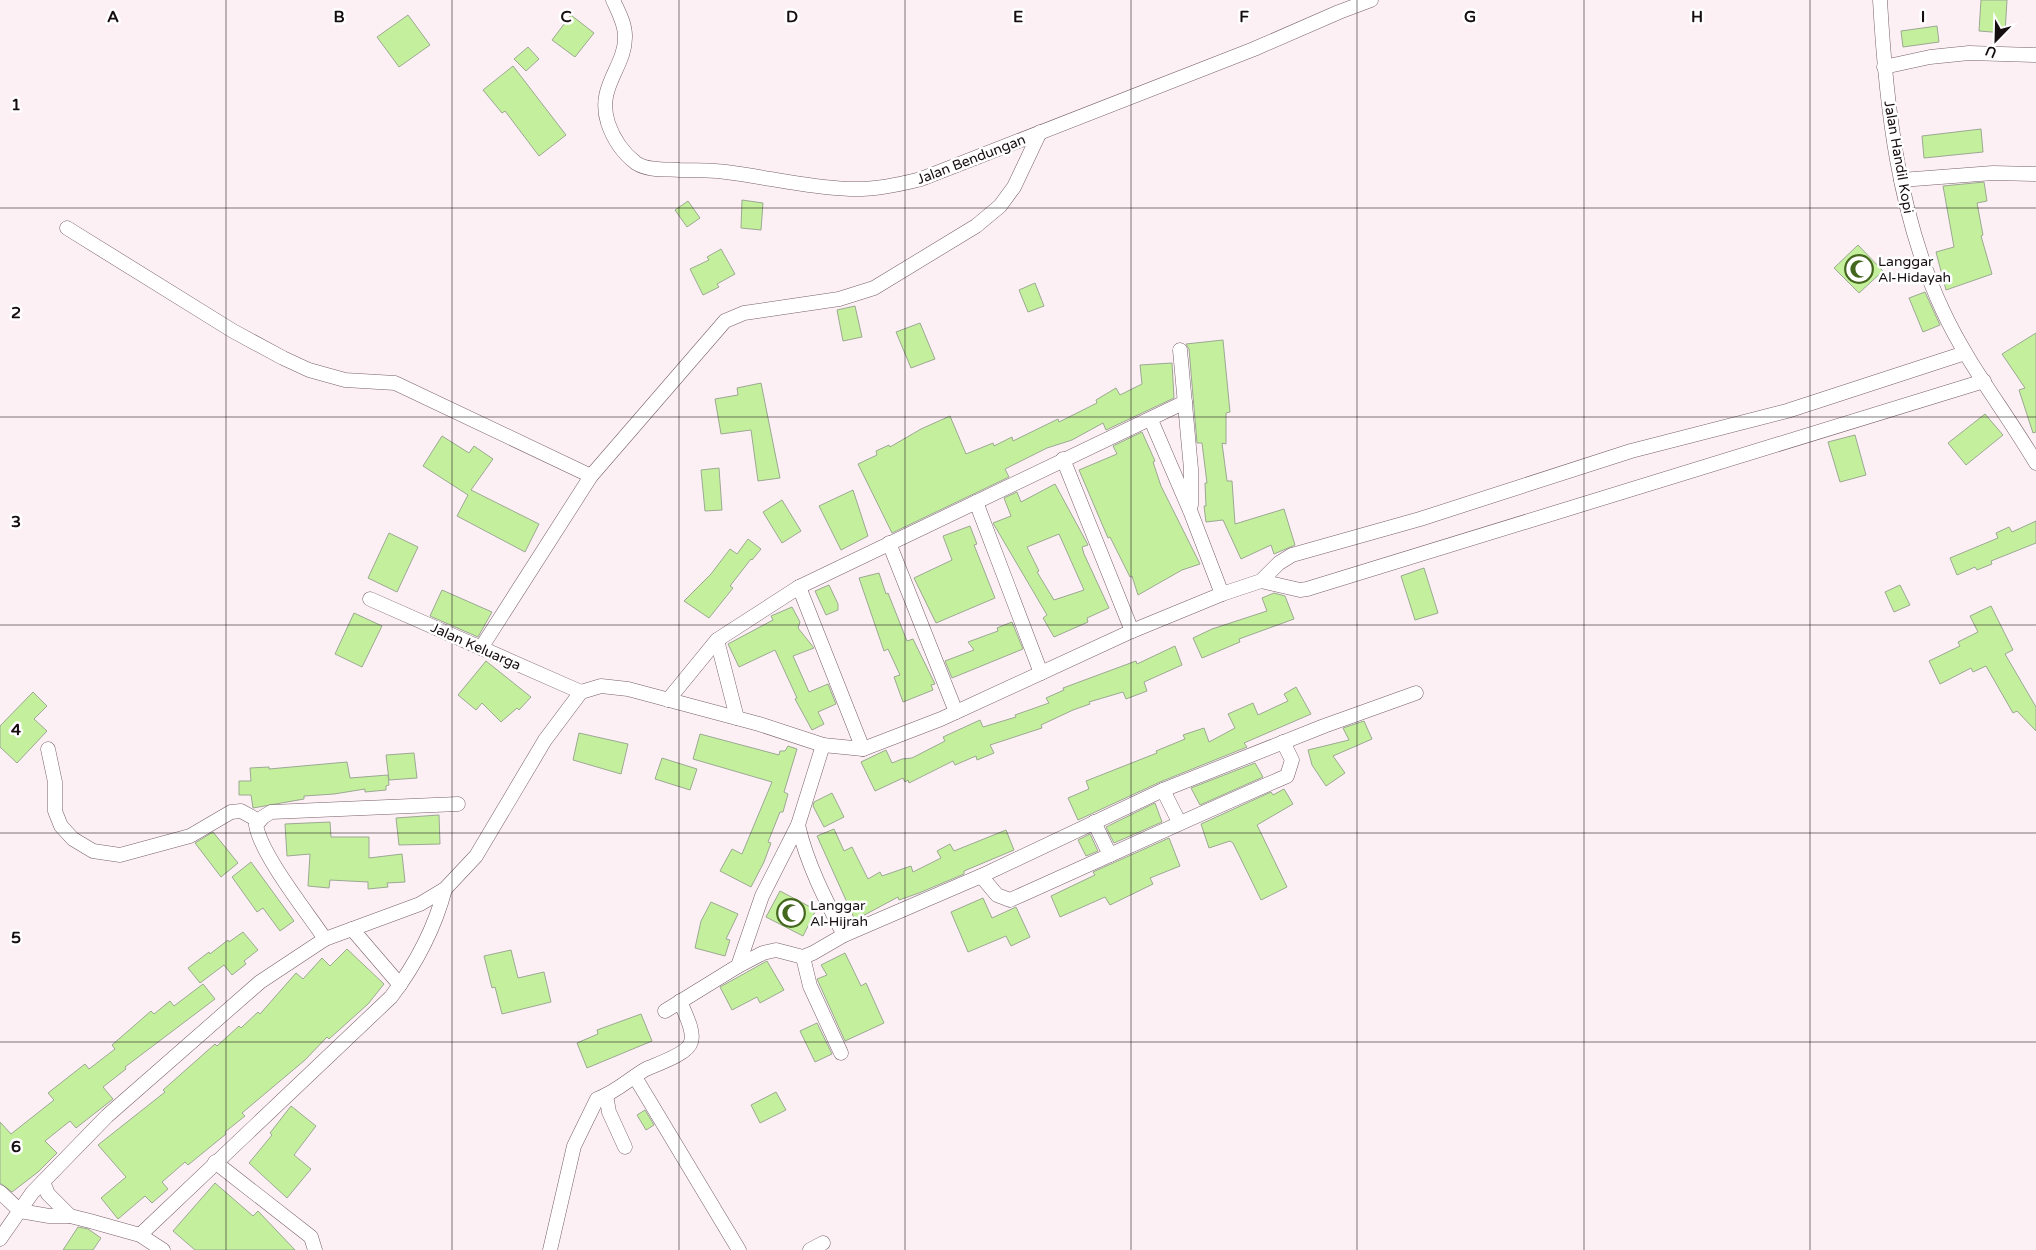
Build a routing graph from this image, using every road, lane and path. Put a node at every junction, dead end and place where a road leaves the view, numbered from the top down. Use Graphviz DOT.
graph roads {
  1 [pos="613,0"];
  2 [pos="1371,0"];
  3 [pos="1880,0"];
  4 [pos="2036,55"];
  5 [pos="1884,67"];
  6 [pos="1040,132"];
  7 [pos="2036,174"];
  8 [pos="1901,180"];
  9 [pos="67,228"];
  10 [pos="1180,350"];
  11 [pos="1965,353"];
  12 [pos="1984,380"];
  13 [pos="1185,402"];
  14 [pos="1151,420"];
  15 [pos="1063,459"];
  16 [pos="2036,463"];
  17 [pos="591,476"];
  18 [pos="976,502"];
  19 [pos="1191,513"];
  20 [pos="888,543"];
  21 [pos="1261,581"];
  22 [pos="799,587"];
  23 [pos="1222,594"];
  24 [pos="370,599"];
  25 [pos="1132,632"];
  26 [pos="717,640"];
  27 [pos="481,648"];
  28 [pos="1041,673"];
  29 [pos="581,692"];
  30 [pos="1416,693"];
  31 [pos="668,700"];
  32 [pos="956,712"];
  33 [pos="737,718"];
  34 [pos="1283,742"];
  35 [pos="823,745"];
  36 [pos="48,749"];
  37 [pos="862,749"];
  38 [pos="1162,790"];
  39 [pos="458,804"];
  40 [pos="259,821"];
  41 [pos="1094,822"];
  42 [pos="1179,822"];
  43 [pos="798,825"];
  44 [pos="1110,855"];
  45 [pos="982,876"];
  46 [pos="444,889"];
  47 [pos="352,929"];
  48 [pos="844,934"];
  49 [pos="325,939"];
  50 [pos="803,957"];
  51 [pos="738,966"];
  52 [pos="400,985"];
  53 [pos="680,1001"];
  54 [pos="665,1011"];
  55 [pos="841,1053"];
  56 [pos="635,1077"];
  57 [pos="606,1095"];
  58 [pos="625,1147"];
  59 [pos="215,1162"];
  60 [pos="43,1182"];
  61 [pos="0,1192"];
  62 [pos="20,1211"];
  63 [pos="70,1216"];
  64 [pos="140,1235"];
  65 [pos="0,1239"];
  66 [pos="823,1243"];
  67 [pos="163,1250"];
  68 [pos="316,1250"];
  69 [pos="550,1250"];
  70 [pos="739,1250"];
  71 [pos="810,1250"];
  1 -- 6 [label="street, Jalan Bendungan"];
  2 -- 6 [label="street, Jalan Bendungan"];
  3 -- 5 [label="street, Jalan Handil Kopi"];
  4 -- 5 [label="street"];
  5 -- 8 [label="street, Jalan Handil Kopi"];
  6 -- 17 [label="street"];
  7 -- 8 [label="street"];
  8 -- 11 [label="street, Jalan Handil Kopi"];
  9 -- 17 [label="street"];
  10 -- 13 [label="street"];
  11 -- 12 [label="street, Jalan Handil Kopi"];
  11 -- 21 [label="street"];
  12 -- 16 [label="street, Jalan Handil Kopi"];
  12 -- 21 [label="street"];
  13 -- 14 [label="street"];
  13 -- 19 [label="street"];
  14 -- 15 [label="street"];
  14 -- 19 [label="street"];
  15 -- 18 [label="street"];
  15 -- 25 [label="street"];
  17 -- 27 [label="street"];
  18 -- 20 [label="street"];
  18 -- 28 [label="street"];
  19 -- 23 [label="street"];
  20 -- 22 [label="street"];
  20 -- 32 [label="street"];
  21 -- 23 [label="street"];
  22 -- 26 [label="street"];
  22 -- 37 [label="street"];
  23 -- 25 [label="street"];
  24 -- 27 [label="street, Jalan Keluarga"];
  25 -- 28 [label="street"];
  26 -- 31 [label="street"];
  26 -- 33 [label="street"];
  27 -- 29 [label="street, Jalan Keluarga"];
  28 -- 32 [label="street"];
  29 -- 31 [label="street"];
  29 -- 46 [label="street"];
  30 -- 34 [label="street"];
  31 -- 33 [label="street"];
  32 -- 37 [label="street"];
  33 -- 35 [label="street"];
  34 -- 38 [label="street"];
  34 -- 42 [label="street"];
  35 -- 37 [label="street"];
  35 -- 43 [label="street"];
  36 -- 40 [label="street"];
  38 -- 41 [label="street"];
  38 -- 42 [label="street"];
  39 -- 40 [label="street"];
  40 -- 49 [label="street"];
  41 -- 44 [label="street"];
  41 -- 45 [label="street"];
  42 -- 44 [label="street"];
  43 -- 48 [label="street"];
  43 -- 51 [label="street"];
  44 -- 45 [label="street"];
  45 -- 48 [label="street"];
  46 -- 47 [label="street"];
  46 -- 52 [label="street"];
  47 -- 49 [label="street"];
  47 -- 52 [label="street"];
  48 -- 50 [label="street"];
  49 -- 60 [label="street"];
  50 -- 51 [label="street"];
  50 -- 55 [label="street"];
  51 -- 53 [label="street"];
  52 -- 59 [label="street"];
  53 -- 54 [label="street"];
  53 -- 56 [label="street"];
  56 -- 57 [label="street"];
  56 -- 70 [label="street"];
  57 -- 58 [label="street"];
  57 -- 69 [label="street"];
  59 -- 64 [label="street"];
  59 -- 68 [label="street"];
  60 -- 62 [label="street"];
  60 -- 63 [label="street"];
  61 -- 62 [label="street"];
  62 -- 63 [label="street"];
  62 -- 65 [label="street"];
  63 -- 64 [label="street"];
  64 -- 67 [label="street"];
  66 -- 71 [label="street"];
}
